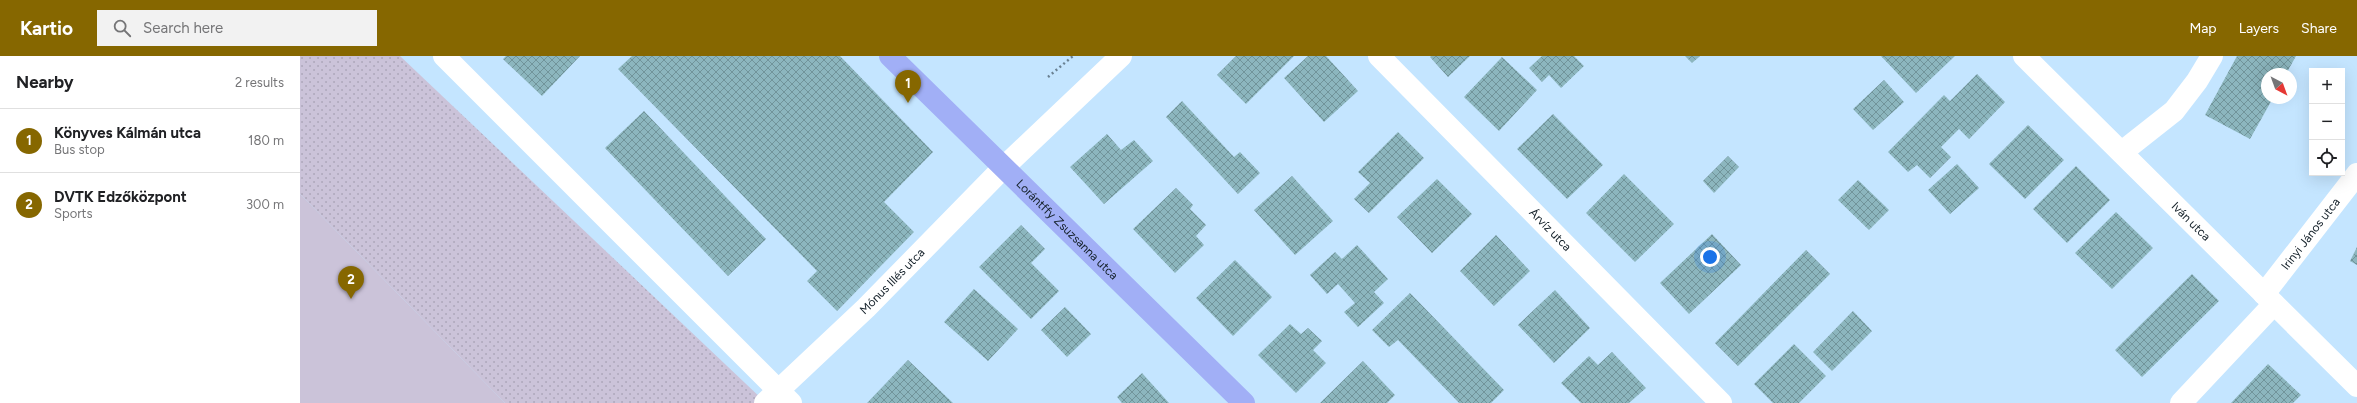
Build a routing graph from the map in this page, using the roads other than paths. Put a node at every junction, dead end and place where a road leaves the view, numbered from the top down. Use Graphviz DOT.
graph roads {
  1 [pos="444,56"];
  2 [pos="890,56"];
  3 [pos="1121,56"];
  4 [pos="1379,56"];
  5 [pos="2024,56"];
  6 [pos="2212,56"];
  7 [pos="2122,152"];
  8 [pos="1003,168"];
  9 [pos="2357,174"];
  10 [pos="2269,299"];
  11 [pos="2357,386"];
  12 [pos="778,399"];
  13 [pos="1244,403"];
  14 [pos="1721,403"];
  15 [pos="2181,403"];
  1 -- 12 [label="street"];
  2 -- 8 [label="main road, Lorántffy Zsuzsanna utca"];
  3 -- 8 [label="street, Mónus Illés utca"];
  4 -- 14 [label="street, Árvíz utca"];
  5 -- 7 [label="street, Iván utca"];
  6 -- 7 [label="street"];
  7 -- 10 [label="street, Iván utca"];
  8 -- 12 [label="street, Mónus Illés utca"];
  8 -- 13 [label="main road, Lorántffy Zsuzsanna utca"];
  9 -- 10 [label="street, Irinyi János utca"];
  10 -- 11 [label="street, Iván utca"];
  10 -- 15 [label="street, Irinyi János utca"];
}
